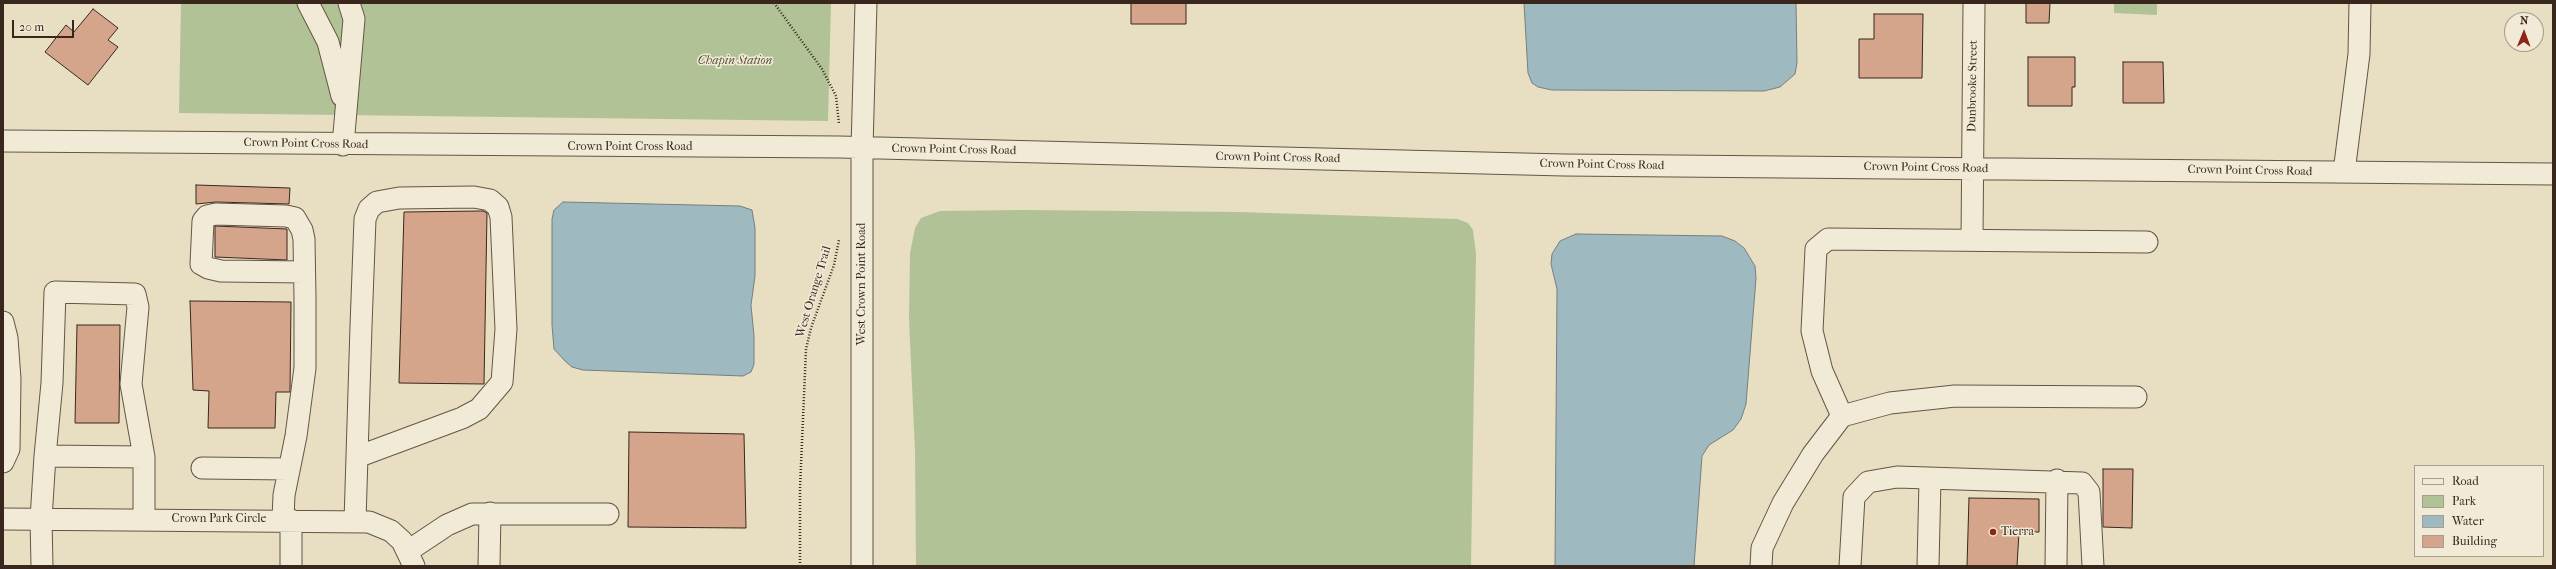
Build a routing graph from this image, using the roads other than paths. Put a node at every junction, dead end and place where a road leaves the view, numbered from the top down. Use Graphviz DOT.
graph roads {
  1 [pos="308,3"];
  2 [pos="349,3"];
  3 [pos="866,3"];
  4 [pos="1974,3"];
  5 [pos="2360,3"];
  6 [pos="346,113"];
  7 [pos="3,141"];
  8 [pos="343,145"];
  9 [pos="862,148"];
  10 [pos="1972,169"];
  11 [pos="2344,172"];
  12 [pos="2553,174"];
  13 [pos="1972,240"];
  14 [pos="2147,242"];
  15 [pos="304,272"];
  16 [pos="3,322"];
  17 [pos="2136,398"];
  18 [pos="1842,416"];
  19 [pos="45,456"];
  20 [pos="144,457"];
  21 [pos="357,457"];
  22 [pos="3,462"];
  23 [pos="202,468"];
  24 [pos="289,469"];
  25 [pos="1930,480"];
  26 [pos="2057,480"];
  27 [pos="490,513"];
  28 [pos="608,514"];
  29 [pos="3,519"];
  30 [pos="41,519"];
  31 [pos="144,519"];
  32 [pos="287,520"];
  33 [pos="355,521"];
  34 [pos="411,559"];
  35 [pos="42,566"];
  36 [pos="291,566"];
  37 [pos="489,566"];
  38 [pos="862,566"];
  39 [pos="1761,566"];
  40 [pos="1850,566"];
  41 [pos="1928,566"];
  42 [pos="2056,566"];
  43 [pos="2093,566"];
  1 -- 6 [label="street"];
  2 -- 6 [label="street"];
  3 -- 9 [label="street, West Crown Point Road"];
  4 -- 10 [label="street, Dunbrooke Street"];
  5 -- 11 [label="street"];
  6 -- 8 [label="street"];
  7 -- 8 [label="street, Crown Point Cross Road"];
  8 -- 9 [label="street, Crown Point Cross Road"];
  9 -- 10 [label="street, Crown Point Cross Road"];
  9 -- 38 [label="street, West Crown Point Road"];
  10 -- 11 [label="street, Crown Point Cross Road"];
  10 -- 13 [label="street, Dunbrooke Street"];
  11 -- 12 [label="street, Crown Point Cross Road"];
  13 -- 14 [label="street"];
  13 -- 18 [label="street"];
  15 -- 15 [label="street"];
  15 -- 24 [label="street"];
  16 -- 22 [label="street"];
  17 -- 18 [label="street"];
  18 -- 39 [label="street"];
  19 -- 20 [label="street"];
  19 -- 20 [label="street"];
  19 -- 30 [label="street"];
  20 -- 31 [label="street"];
  21 -- 21 [label="street"];
  21 -- 33 [label="street"];
  23 -- 24 [label="street"];
  24 -- 32 [label="street"];
  25 -- 26 [label="street"];
  25 -- 40 [label="street"];
  25 -- 41 [label="street"];
  26 -- 42 [label="street"];
  26 -- 43 [label="street"];
  27 -- 28 [label="street"];
  27 -- 34 [label="street"];
  27 -- 37 [label="street"];
  29 -- 30 [label="street, Crown Park Circle"];
  30 -- 31 [label="street, Crown Park Circle"];
  30 -- 35 [label="street"];
  31 -- 32 [label="street, Crown Park Circle"];
  32 -- 33 [label="street, Crown Park Circle"];
  32 -- 36 [label="street"];
  33 -- 34 [label="street, Crown Park Circle"];
}
